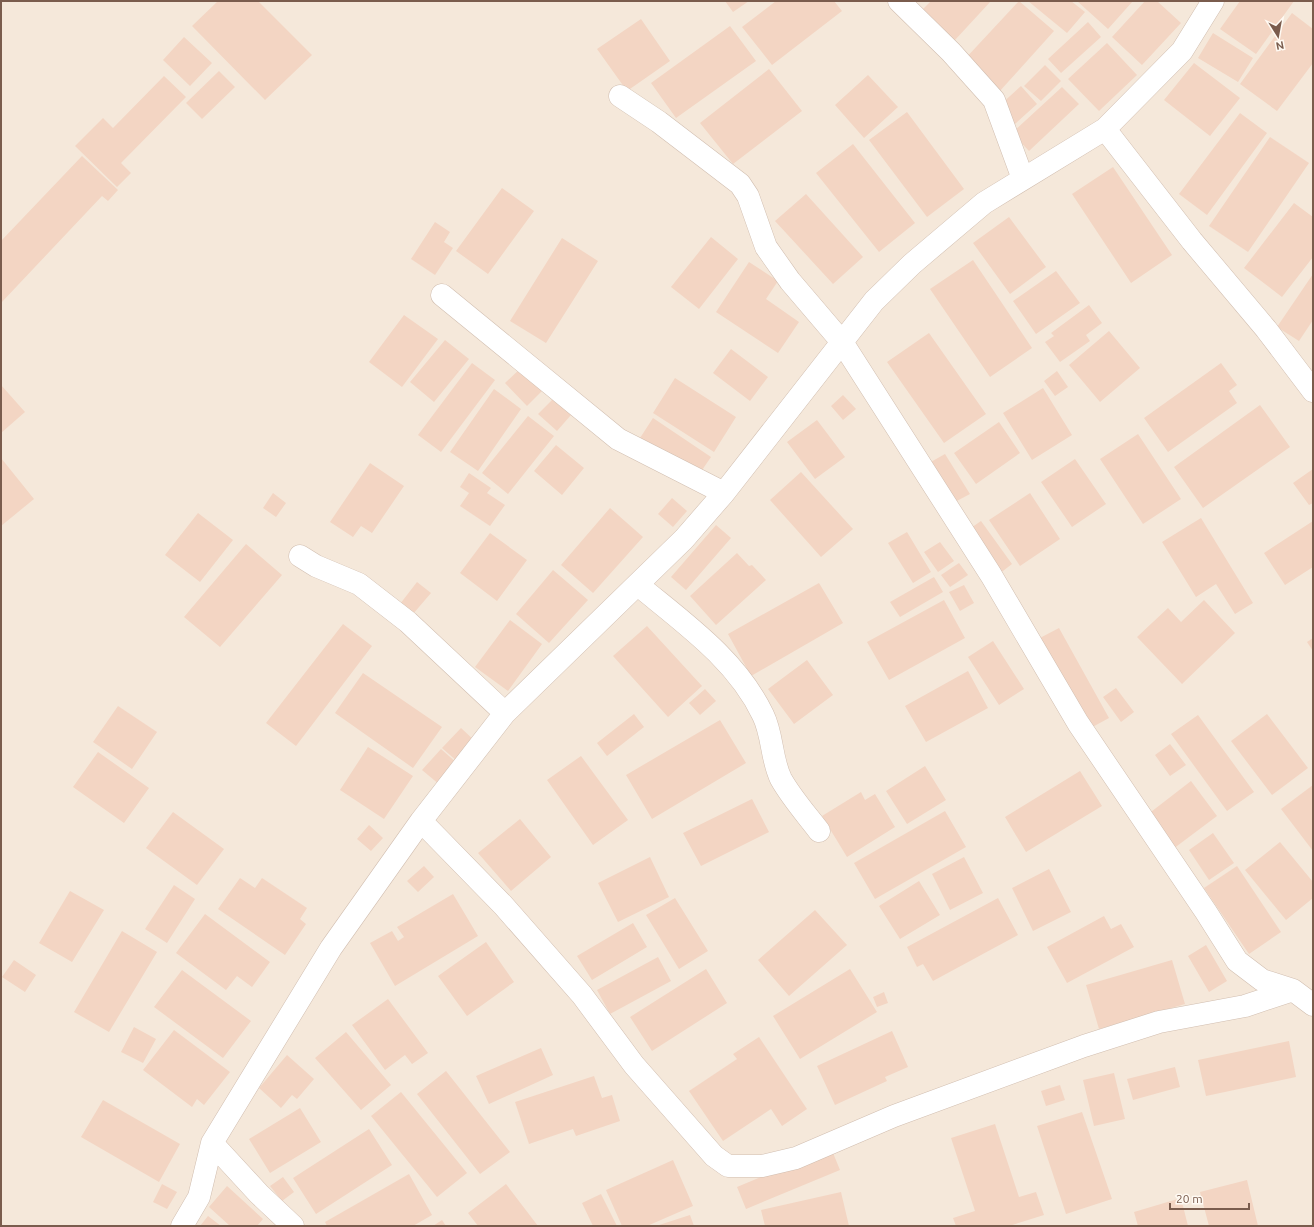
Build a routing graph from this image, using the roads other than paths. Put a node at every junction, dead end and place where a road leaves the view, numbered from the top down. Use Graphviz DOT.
graph roads {
  1 [pos="899,1"];
  2 [pos="1213,1"];
  3 [pos="620,96"];
  4 [pos="1105,129"];
  5 [pos="1023,179"];
  6 [pos="442,295"];
  7 [pos="842,342"];
  8 [pos="1313,391"];
  9 [pos="724,493"];
  10 [pos="300,556"];
  11 [pos="638,585"];
  12 [pos="505,713"];
  13 [pos="421,821"];
  14 [pos="818,831"];
  15 [pos="1293,990"];
  16 [pos="1313,1005"];
  17 [pos="212,1143"];
  18 [pos="182,1226"];
  19 [pos="292,1226"];
  1 -- 5 [label="street"];
  2 -- 4 [label="street"];
  3 -- 7 [label="street"];
  4 -- 5 [label="street"];
  4 -- 8 [label="street"];
  5 -- 7 [label="street"];
  6 -- 9 [label="street"];
  7 -- 9 [label="street"];
  7 -- 15 [label="street"];
  9 -- 11 [label="street"];
  10 -- 12 [label="street"];
  11 -- 12 [label="street"];
  11 -- 14 [label="street"];
  12 -- 13 [label="street"];
  13 -- 15 [label="street"];
  13 -- 17 [label="street"];
  15 -- 16 [label="street"];
  17 -- 18 [label="street"];
  17 -- 19 [label="street"];
}
